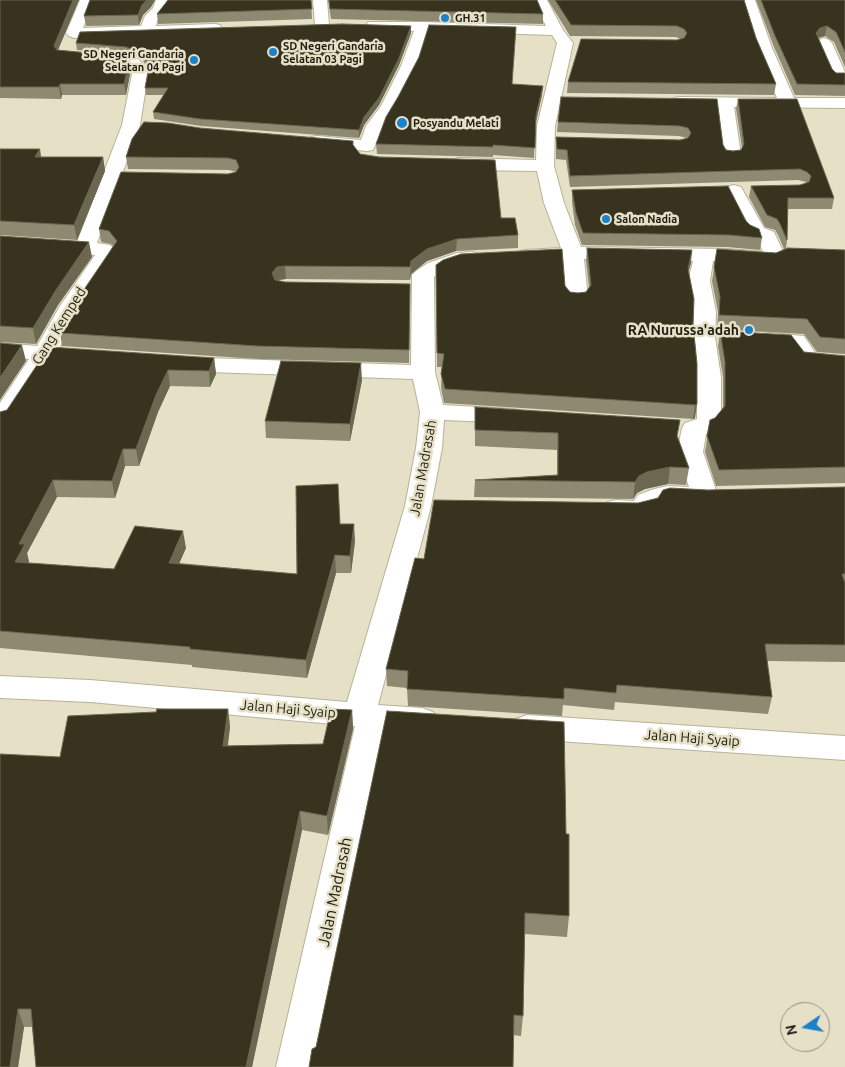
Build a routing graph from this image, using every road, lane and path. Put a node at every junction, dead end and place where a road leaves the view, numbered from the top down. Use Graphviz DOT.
graph roads {
  1 [pos="87,0"];
  2 [pos="163,0"];
  3 [pos="320,0"];
  4 [pos="540,0"];
  5 [pos="748,0"];
  6 [pos="322,25"];
  7 [pos="362,25"];
  8 [pos="423,26"];
  9 [pos="233,28"];
  10 [pos="147,30"];
  11 [pos="560,37"];
  12 [pos="583,42"];
  13 [pos="824,43"];
  14 [pos="71,45"];
  15 [pos="842,78"];
  16 [pos="551,100"];
  17 [pos="570,100"];
  18 [pos="666,101"];
  19 [pos="725,102"];
  20 [pos="788,103"];
  21 [pos="844,103"];
  22 [pos="131,126"];
  23 [pos="150,126"];
  24 [pos="546,139"];
  25 [pos="565,139"];
  26 [pos="309,141"];
  27 [pos="732,154"];
  28 [pos="441,163"];
  29 [pos="545,166"];
  30 [pos="114,176"];
  31 [pos="133,177"];
  32 [pos="735,191"];
  33 [pos="575,194"];
  34 [pos="552,195"];
  35 [pos="0,243"];
  36 [pos="85,249"];
  37 [pos="573,254"];
  38 [pos="703,255"];
  39 [pos="577,298"];
  40 [pos="722,338"];
  41 [pos="0,350"];
  42 [pos="44,354"];
  43 [pos="106,360"];
  44 [pos="154,362"];
  45 [pos="845,362"];
  46 [pos="423,372"];
  47 [pos="432,412"];
  48 [pos="531,417"];
  49 [pos="0,420"];
  50 [pos="418,506"];
  51 [pos="447,507"];
  52 [pos="594,508"];
  53 [pos="0,688"];
  54 [pos="366,716"];
  55 [pos="452,722"];
  56 [pos="502,726"];
  57 [pos="845,748"];
  58 [pos="296,1067"];
  1 -- 14 [label="street"];
  2 -- 10 [label="street"];
  3 -- 6 [label="street"];
  4 -- 11 [label="street"];
  5 -- 20 [label="street"];
  7 -- 8 [label="street"];
  8 -- 11 [label="street"];
  8 -- 26 [label="street"];
  9 -- 10 [label="street"];
  10 -- 14 [label="street"];
  11 -- 12 [label="street"];
  11 -- 16 [label="street"];
  13 -- 15 [label="street"];
  14 -- 22 [label="street"];
  15 -- 21 [label="street"];
  16 -- 17 [label="street"];
  16 -- 24 [label="street"];
  18 -- 19 [label="street"];
  19 -- 20 [label="street"];
  19 -- 27 [label="street"];
  20 -- 21 [label="street"];
  22 -- 23 [label="street"];
  22 -- 30 [label="street"];
  24 -- 25 [label="street"];
  24 -- 29 [label="street"];
  28 -- 29 [label="street"];
  29 -- 34 [label="street"];
  30 -- 31 [label="street"];
  30 -- 36 [label="street"];
  32 -- 38 [label="street, Jalan Madrasah"];
  33 -- 34 [label="street"];
  34 -- 37 [label="street"];
  35 -- 36 [label="street"];
  36 -- 42 [label="street, Gang Kemped"];
  37 -- 38 [label="street, Jalan Madrasah"];
  37 -- 39 [label="street"];
  37 -- 46 [label="street, Jalan Madrasah"];
  38 -- 40 [label="street"];
  40 -- 45 [label="street"];
  40 -- 52 [label="street"];
  41 -- 42 [label="street"];
  42 -- 43 [label="street"];
  42 -- 49 [label="street, Gang Kemped"];
  44 -- 46 [label="street"];
  46 -- 47 [label="street, Jalan Madrasah"];
  47 -- 48 [label="street"];
  47 -- 50 [label="street, Jalan Madrasah"];
  50 -- 51 [label="street"];
  50 -- 54 [label="street, Jalan Madrasah"];
  53 -- 54 [label="street, Jalan Haji Syaip"];
  54 -- 55 [label="street, Jalan Haji Syaip"];
  54 -- 58 [label="street, Jalan Madrasah"];
  56 -- 57 [label="street, Jalan Haji Syaip"];
}
